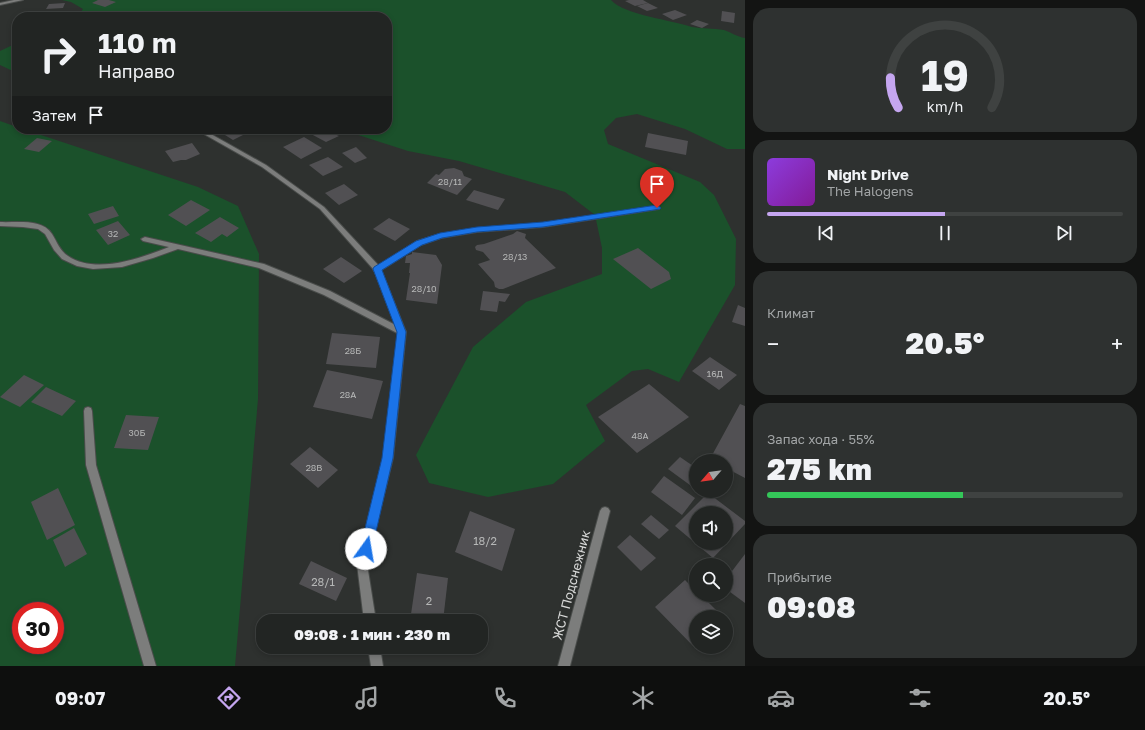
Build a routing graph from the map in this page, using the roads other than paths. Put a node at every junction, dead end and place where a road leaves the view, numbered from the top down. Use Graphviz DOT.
graph roads {
  1 [pos="21,0"];
  2 [pos="0,4"];
  3 [pos="207,134"];
  4 [pos="657,208"];
  5 [pos="0,224"];
  6 [pos="145,239"];
  7 [pos="177,247"];
  8 [pos="377,269"];
  9 [pos="402,332"];
  10 [pos="88,411"];
  11 [pos="604,511"];
  12 [pos="369,614"];
  13 [pos="375,654"];
  14 [pos="150,666"];
  15 [pos="377,666"];
  16 [pos="564,666"];
  1 -- 2 [label="street"];
  3 -- 8 [label="street"];
  4 -- 8 [label="street"];
  5 -- 7 [label="street"];
  6 -- 7 [label="street"];
  7 -- 9 [label="street"];
  8 -- 9 [label="street"];
  9 -- 12 [label="street"];
  10 -- 14 [label="street"];
  11 -- 16 [label="street, ЖСТ Подснежник"];
  13 -- 15 [label="street"];
}
